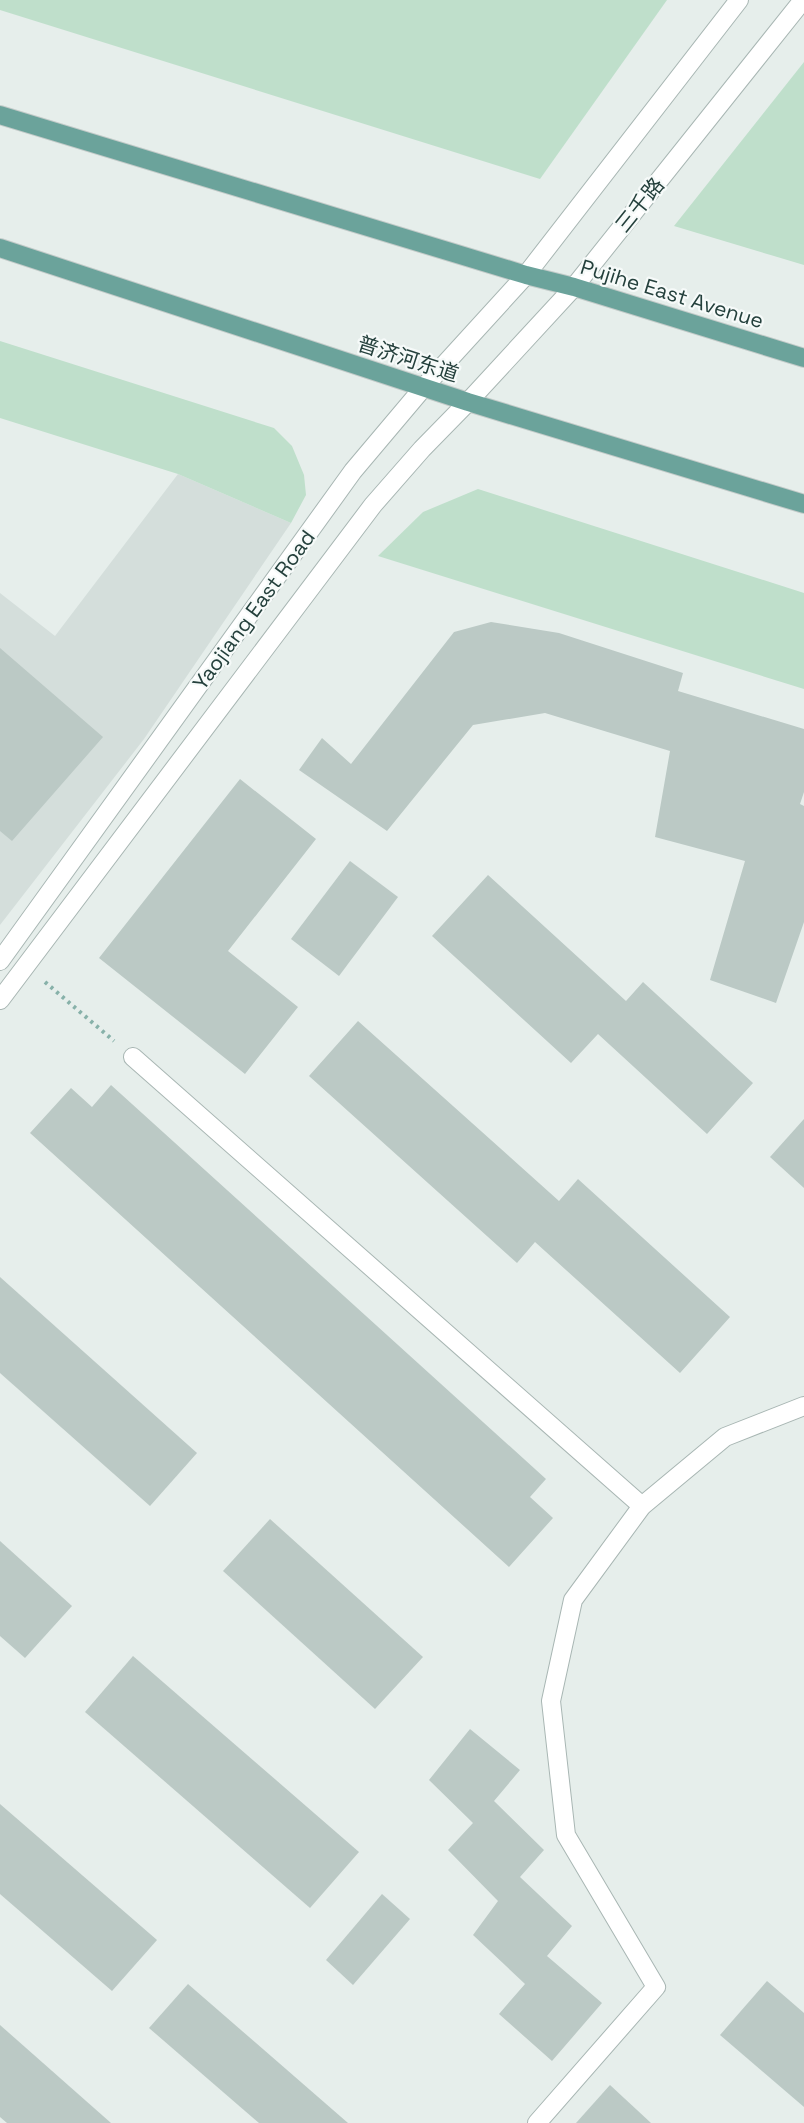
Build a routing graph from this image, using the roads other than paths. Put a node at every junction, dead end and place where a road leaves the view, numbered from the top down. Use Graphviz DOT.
graph roads {
  1 [pos="739,0"];
  2 [pos="803,0"];
  3 [pos="0,115"];
  4 [pos="0,248"];
  5 [pos="526,275"];
  6 [pos="574,287"];
  7 [pos="804,358"];
  8 [pos="423,388"];
  9 [pos="468,402"];
  10 [pos="804,504"];
  11 [pos="0,961"];
  12 [pos="0,1000"];
  13 [pos="133,1058"];
  14 [pos="804,1406"];
  15 [pos="642,1506"];
  16 [pos="537,2123"];
  1 -- 5 [label="street"];
  2 -- 6 [label="street, 三千路"];
  3 -- 5 [label="main road"];
  4 -- 8 [label="main road, 普济河东道"];
  5 -- 6 [label="main road, Pujihe East Avenue"];
  5 -- 8 [label="street, Yaojiang East Road"];
  6 -- 7 [label="main road, Pujihe East Avenue"];
  6 -- 9 [label="street, 三千路"];
  8 -- 9 [label="main road, 普济河东道"];
  8 -- 11 [label="street, Yaojiang East Road"];
  9 -- 10 [label="main road, 普济河东道"];
  9 -- 12 [label="street, Yaojiang East Road"];
  13 -- 15 [label="street"];
  14 -- 15 [label="street"];
  15 -- 16 [label="street"];
}
